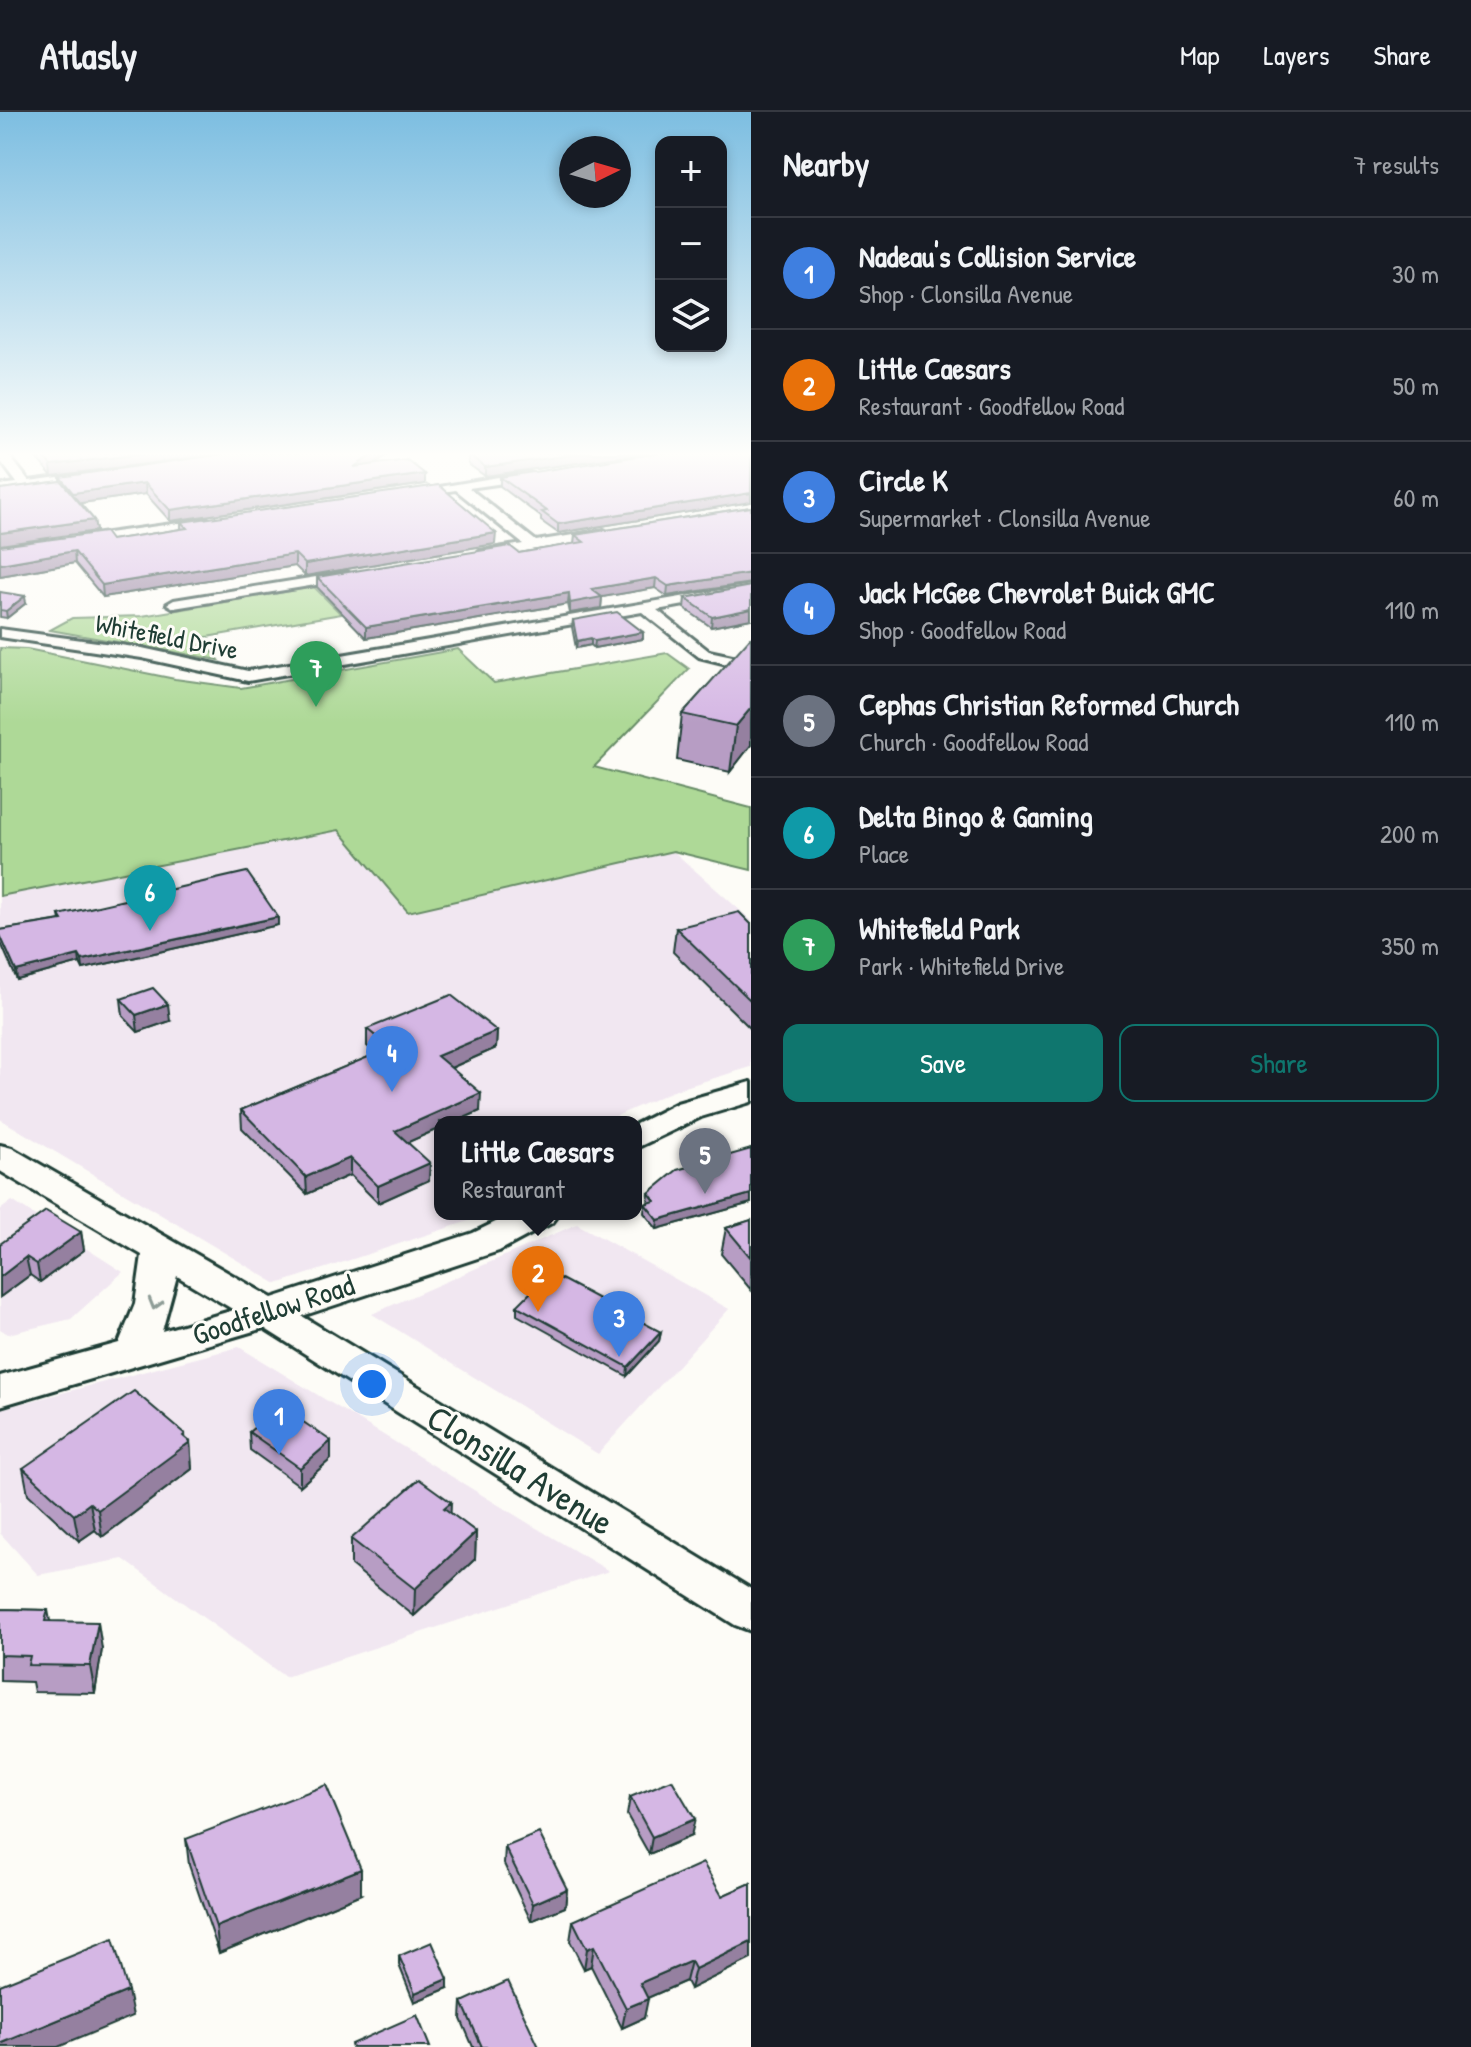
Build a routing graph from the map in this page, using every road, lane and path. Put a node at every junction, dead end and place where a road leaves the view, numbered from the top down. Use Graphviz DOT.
graph roads {
  1 [pos="531,543"];
  2 [pos="550,543"];
  3 [pos="534,546"];
  4 [pos="472,556"];
  5 [pos="365,573"];
  6 [pos="751,589"];
  7 [pos="174,604"];
  8 [pos="643,606"];
  9 [pos="0,633"];
  10 [pos="751,665"];
  11 [pos="751,1092"];
  12 [pos="642,1134"];
  13 [pos="0,1156"];
  14 [pos="529,1220"];
  15 [pos="160,1252"];
  16 [pos="265,1311"];
  17 [pos="133,1353"];
  18 [pos="0,1391"];
  19 [pos="751,1612"];
  1 -- 3 [label="street"];
  2 -- 3 [label="street"];
  3 -- 4 [label="street"];
  5 -- 7 [label="street"];
  6 -- 8 [label="street, Whitefield Drive"];
  8 -- 9 [label="street, Whitefield Drive"];
  8 -- 10 [label="street"];
  11 -- 12 [label="main road"];
  13 -- 15 [label="main road, Clonsilla Avenue"];
  14 -- 16 [label="main road, Goodfellow Road"];
  15 -- 16 [label="main road, Clonsilla Avenue"];
  15 -- 17 [label="main road, one-way"];
  16 -- 17 [label="main road, Goodfellow Road"];
  16 -- 19 [label="main road, Clonsilla Avenue"];
  17 -- 18 [label="main road, Goodfellow Road"];
}
